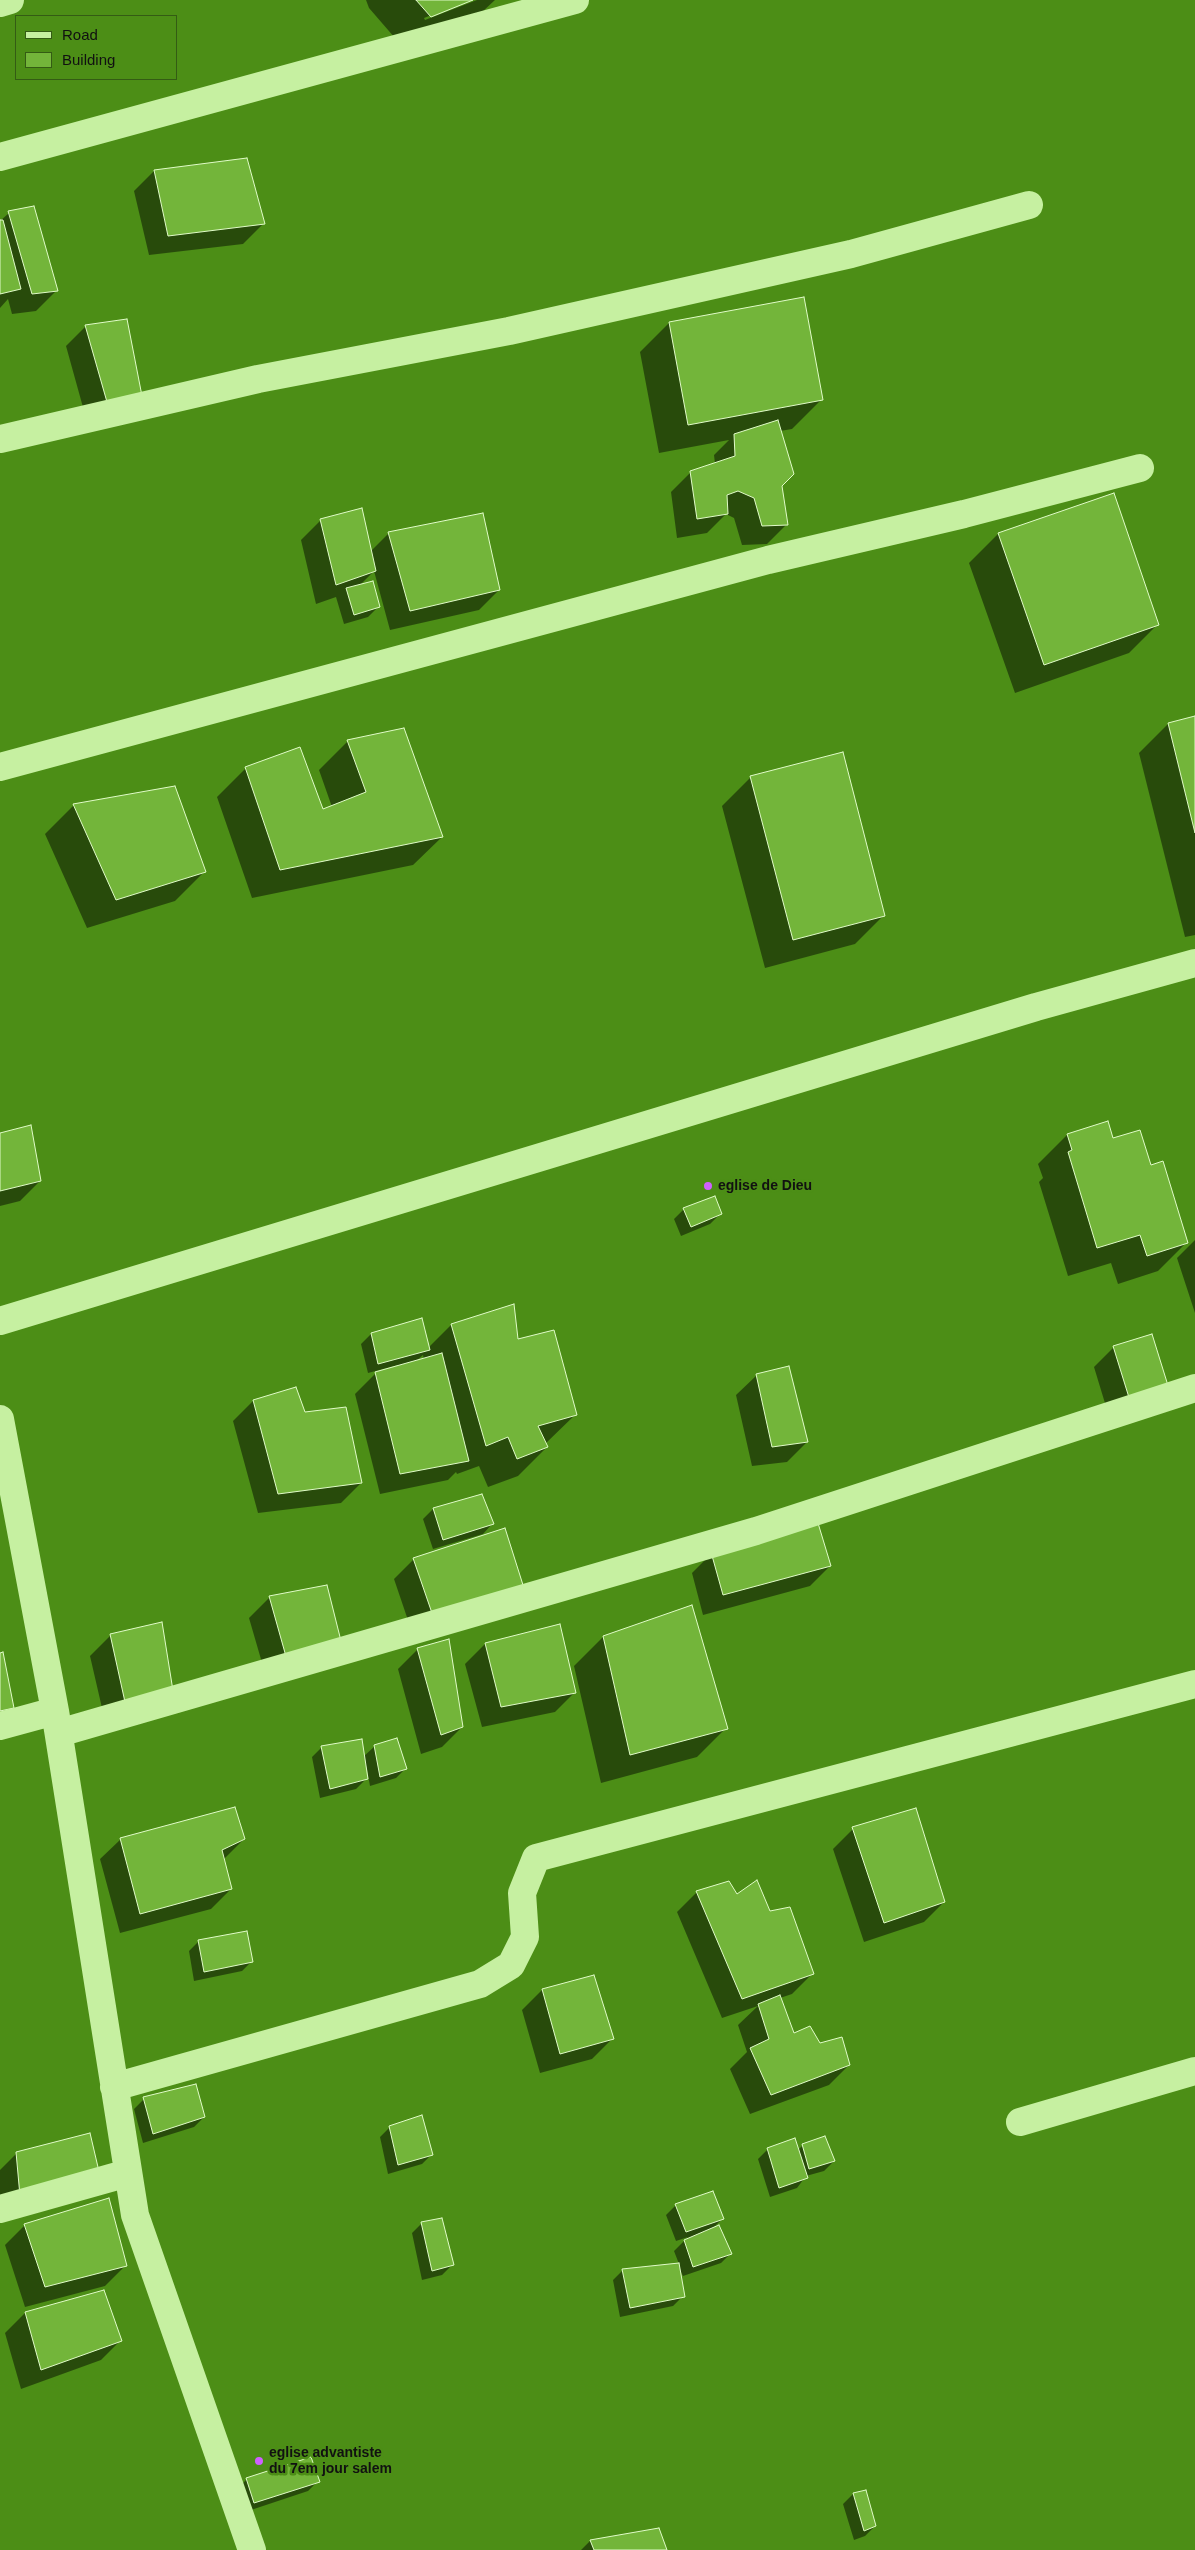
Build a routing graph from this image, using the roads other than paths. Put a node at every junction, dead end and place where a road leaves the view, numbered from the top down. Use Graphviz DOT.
graph roads {
  1 [pos="10,0"];
  2 [pos="575,0"];
  3 [pos="0,3"];
  4 [pos="0,157"];
  5 [pos="1029,205"];
  6 [pos="0,438"];
  7 [pos="1140,468"];
  8 [pos="0,766"];
  9 [pos="1195,963"];
  10 [pos="0,1321"];
  11 [pos="1195,1388"];
  12 [pos="0,1418"];
  13 [pos="1195,1684"];
  14 [pos="57,1722"];
  15 [pos="0,1726"];
  16 [pos="1195,2071"];
  17 [pos="114,2087"];
  18 [pos="1020,2122"];
  19 [pos="128,2173"];
  20 [pos="0,2209"];
  21 [pos="252,2550"];
  1 -- 3 [label="street"];
  2 -- 4 [label="street"];
  5 -- 6 [label="street"];
  7 -- 8 [label="street"];
  9 -- 10 [label="street"];
  11 -- 14 [label="street"];
  12 -- 14 [label="street"];
  13 -- 17 [label="street"];
  14 -- 15 [label="street"];
  14 -- 17 [label="street"];
  16 -- 18 [label="street"];
  17 -- 19 [label="street"];
  19 -- 20 [label="street"];
  19 -- 21 [label="street"];
}
